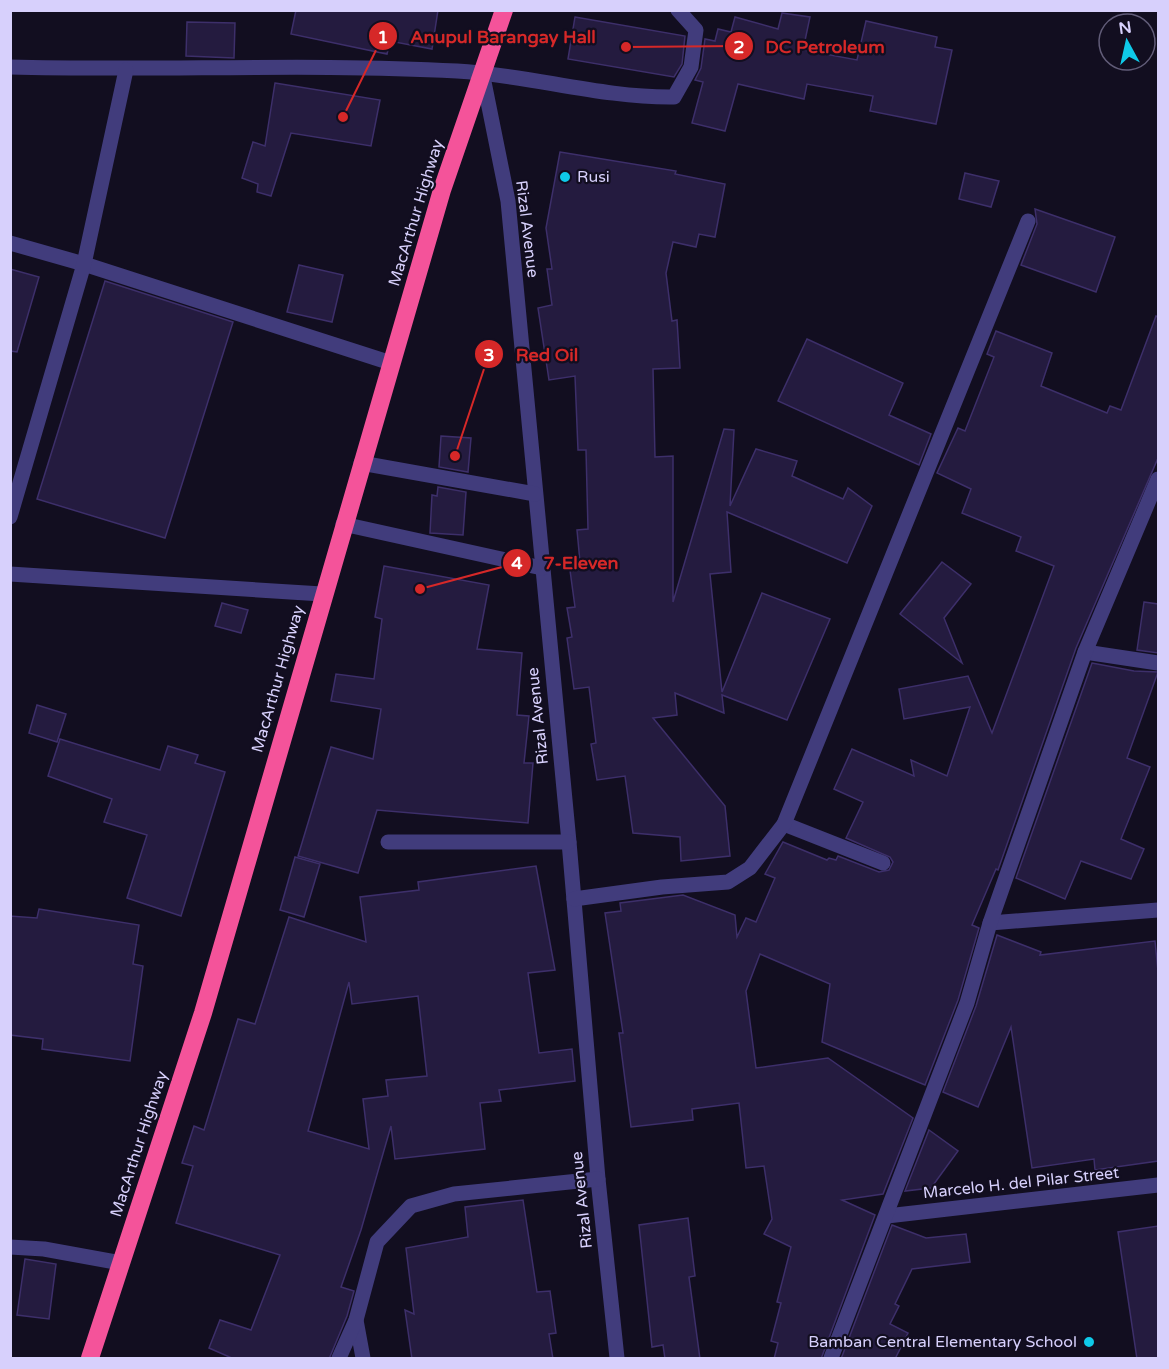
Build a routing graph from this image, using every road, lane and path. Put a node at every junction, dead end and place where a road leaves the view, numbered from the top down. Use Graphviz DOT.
graph roads {
  1 [pos="504,10"];
  2 [pos="678,10"];
  3 [pos="10,67"];
  4 [pos="126,70"];
  5 [pos="482,72"];
  6 [pos="1028,221"];
  7 [pos="10,243"];
  8 [pos="84,264"];
  9 [pos="391,363"];
  10 [pos="362,463"];
  11 [pos="1158,479"];
  12 [pos="535,494"];
  13 [pos="10,517"];
  14 [pos="343,524"];
  15 [pos="542,568"];
  16 [pos="10,574"];
  17 [pos="322,594"];
  18 [pos="1085,652"];
  19 [pos="1158,663"];
  20 [pos="784,824"];
  21 [pos="388,842"];
  22 [pos="569,842"];
  23 [pos="883,863"];
  24 [pos="574,899"];
  25 [pos="1158,910"];
  26 [pos="990,923"];
  27 [pos="598,1179"];
  28 [pos="1158,1185"];
  29 [pos="887,1216"];
  30 [pos="10,1247"];
  31 [pos="121,1263"];
  32 [pos="356,1320"];
  33 [pos="90,1359"];
  34 [pos="339,1359"];
  35 [pos="363,1359"];
  36 [pos="617,1359"];
  37 [pos="831,1359"];
  1 -- 5 [label="highway, MacArthur Highway"];
  2 -- 5 [label="street"];
  3 -- 4 [label="street"];
  4 -- 5 [label="street"];
  4 -- 8 [label="street"];
  5 -- 9 [label="highway, MacArthur Highway"];
  5 -- 12 [label="street, Rizal Avenue"];
  6 -- 20 [label="street"];
  7 -- 8 [label="street"];
  8 -- 9 [label="street"];
  8 -- 13 [label="street"];
  9 -- 10 [label="highway, MacArthur Highway"];
  10 -- 12 [label="street"];
  10 -- 14 [label="highway, MacArthur Highway"];
  11 -- 18 [label="street"];
  12 -- 15 [label="street, Rizal Avenue"];
  14 -- 15 [label="street"];
  14 -- 17 [label="highway, MacArthur Highway"];
  15 -- 22 [label="street, Rizal Avenue"];
  16 -- 17 [label="street"];
  17 -- 31 [label="highway, MacArthur Highway"];
  18 -- 19 [label="street"];
  18 -- 26 [label="street"];
  20 -- 23 [label="street"];
  20 -- 24 [label="street"];
  21 -- 22 [label="street"];
  22 -- 24 [label="street, Rizal Avenue"];
  24 -- 27 [label="street, Rizal Avenue"];
  25 -- 26 [label="street"];
  26 -- 29 [label="street"];
  27 -- 32 [label="street"];
  27 -- 36 [label="street, Rizal Avenue"];
  28 -- 29 [label="street, Marcelo H. del Pilar Street"];
  29 -- 37 [label="street"];
  30 -- 31 [label="street"];
  31 -- 33 [label="highway, MacArthur Highway"];
  32 -- 34 [label="street"];
  32 -- 35 [label="street"];
}
